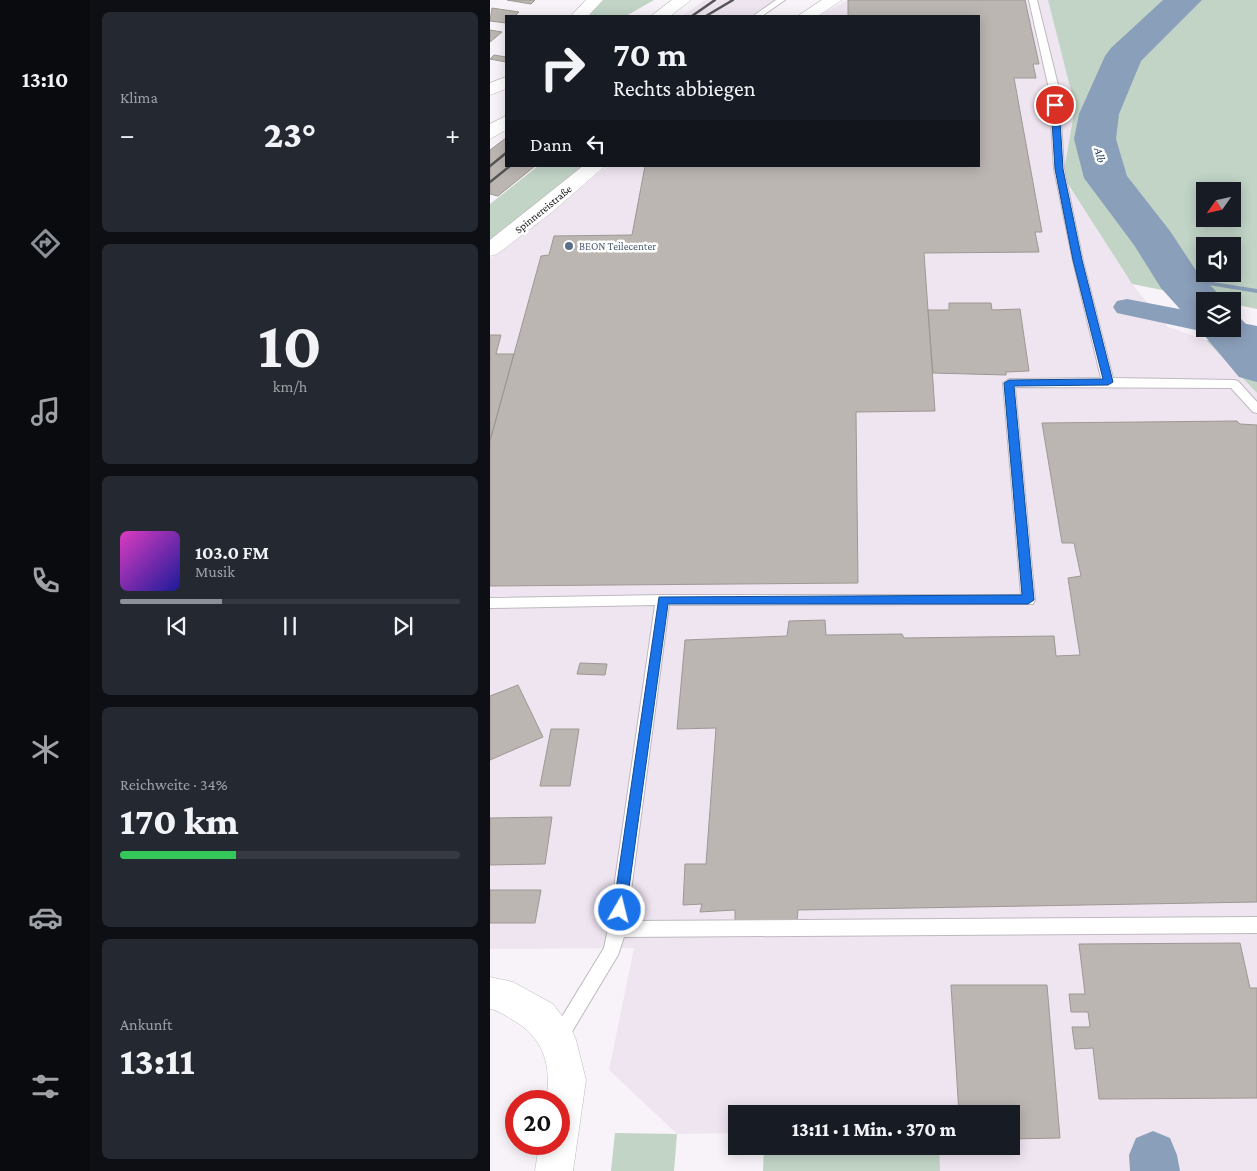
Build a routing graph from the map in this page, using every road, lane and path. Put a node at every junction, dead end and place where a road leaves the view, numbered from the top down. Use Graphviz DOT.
graph roads {
  1 [pos="595,0"];
  2 [pos="683,0"];
  3 [pos="781,0"];
  4 [pos="834,0"];
  5 [pos="1032,0"];
  6 [pos="580,15"];
  7 [pos="660,15"];
  8 [pos="758,15"];
  9 [pos="808,15"];
  10 [pos="505,82"];
  11 [pos="490,90"];
  12 [pos="505,105"];
  13 [pos="490,114"];
  14 [pos="505,123"];
  15 [pos="490,133"];
  16 [pos="594,167"];
  17 [pos="490,250"];
  18 [pos="1108,382"];
  19 [pos="1257,408"];
  20 [pos="663,600"];
  21 [pos="490,603"];
  22 [pos="1257,925"];
  23 [pos="617,929"];
  24 [pos="490,993"];
  25 [pos="558,1040"];
  26 [pos="567,1090"];
  27 [pos="557,1155"];
  28 [pos="554,1171"];
  1 -- 6 [label="street"];
  2 -- 7 [label="street"];
  3 -- 8 [label="lane"];
  4 -- 9 [label="street"];
  5 -- 18 [label="lane"];
  10 -- 11 [label="street"];
  12 -- 13 [label="street"];
  14 -- 15 [label="street"];
  16 -- 17 [label="street, Spinnereistraße"];
  18 -- 19 [label="lane"];
  18 -- 20 [label="lane"];
  20 -- 21 [label="lane"];
  20 -- 23 [label="lane"];
  22 -- 23 [label="lane"];
  23 -- 25 [label="lane"];
  24 -- 25 [label="street"];
  25 -- 26 [label="street"];
  27 -- 28 [label="street"];
}
